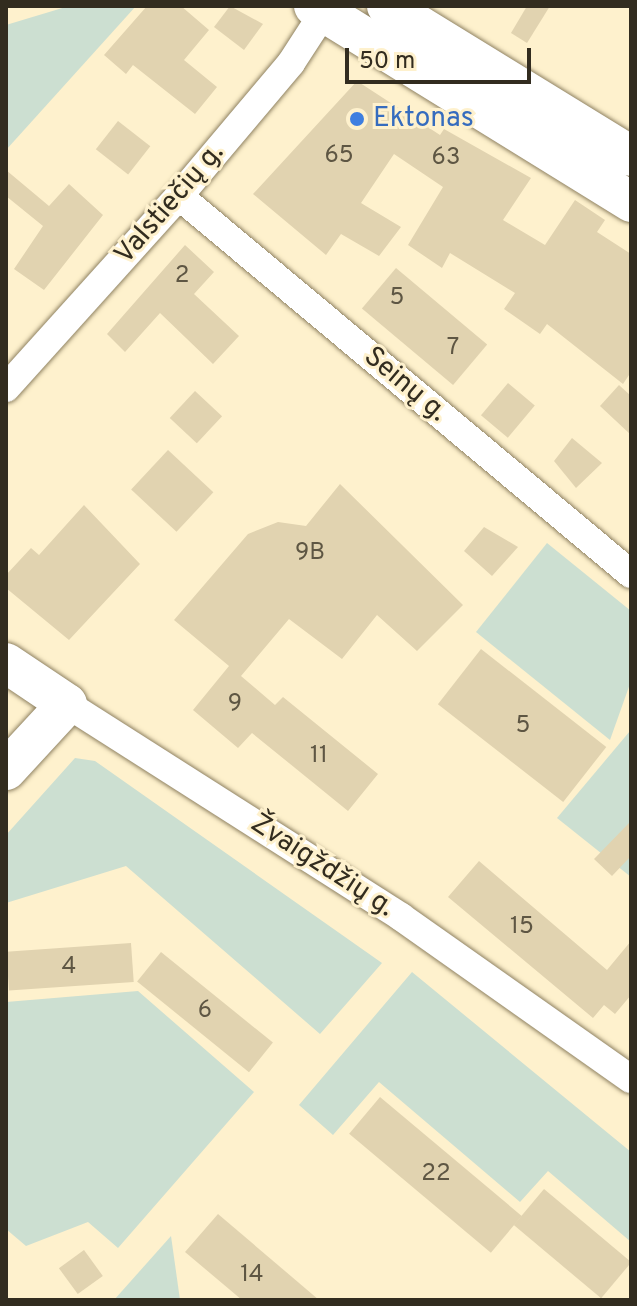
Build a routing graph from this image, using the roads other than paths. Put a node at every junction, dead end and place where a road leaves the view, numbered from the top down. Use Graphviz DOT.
graph roads {
  1 [pos="387,6"];
  2 [pos="319,9"];
  3 [pos="631,156"];
  4 [pos="179,196"];
  5 [pos="631,202"];
  6 [pos="6,388"];
  7 [pos="631,574"];
  8 [pos="6,663"];
  9 [pos="67,704"];
  10 [pos="6,770"];
  11 [pos="631,1079"];
  1 -- 3 [label="main road"];
  2 -- 4 [label="street, Valstiečių g."];
  2 -- 5 [label="main road"];
  4 -- 6 [label="street, Valstiečių g."];
  4 -- 7 [label="street, Seinų g."];
  8 -- 9 [label="main road, Žvaigždžių g."];
  9 -- 10 [label="main road"];
  9 -- 11 [label="street, Žvaigždžių g."];
}
